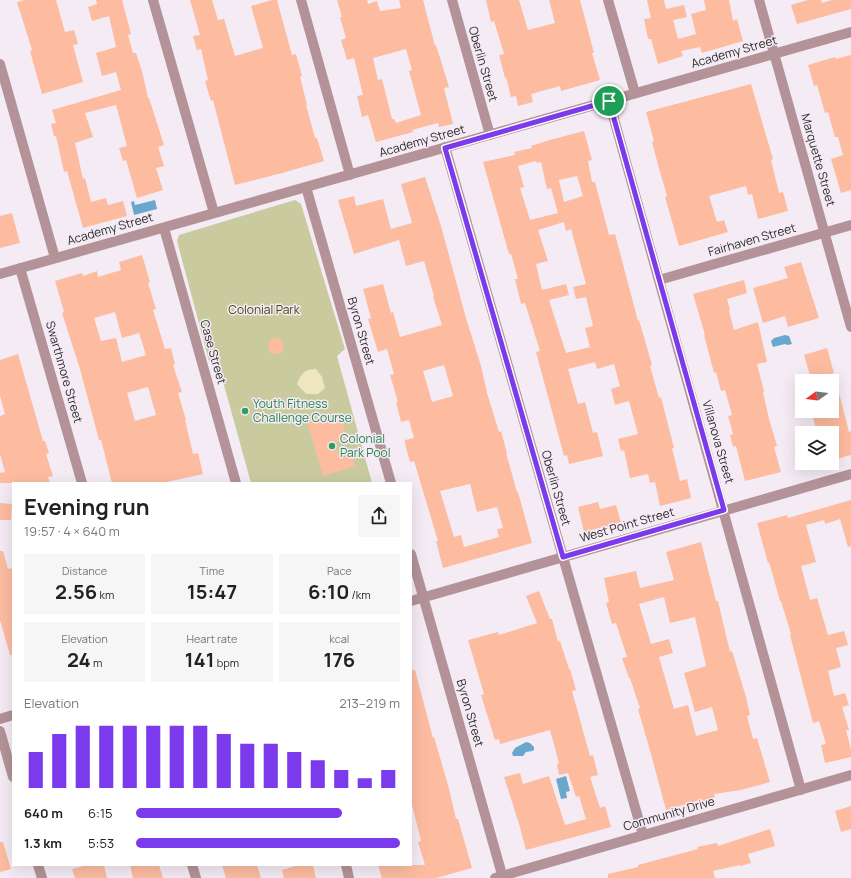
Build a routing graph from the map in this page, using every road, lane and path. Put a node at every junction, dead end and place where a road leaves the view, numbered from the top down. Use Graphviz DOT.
graph roads {
  1 [pos="154,0"];
  2 [pos="301,0"];
  3 [pos="452,0"];
  4 [pos="608,0"];
  5 [pos="759,0"];
  6 [pos="851,32"];
  7 [pos="774,54"];
  8 [pos="0,64"];
  9 [pos="635,93"];
  10 [pos="609,101"];
  11 [pos="490,135"];
  12 [pos="445,148"];
  13 [pos="350,175"];
  14 [pos="306,187"];
  15 [pos="214,213"];
  16 [pos="851,225"];
  17 [pos="164,228"];
  18 [pos="825,233"];
  19 [pos="55,258"];
  20 [pos="20,268"];
  21 [pos="0,274"];
  22 [pos="659,280"];
  23 [pos="851,327"];
  24 [pos="851,474"];
  25 [pos="82,482"];
  26 [pos="236,482"];
  27 [pos="391,482"];
  28 [pos="724,510"];
  29 [pos="563,557"];
  30 [pos="412,558"];
  31 [pos="423,598"];
  32 [pos="412,601"];
  33 [pos="12,715"];
  34 [pos="0,719"];
  35 [pos="0,731"];
  36 [pos="12,773"];
  37 [pos="851,775"];
  38 [pos="801,790"];
  39 [pos="643,835"];
  40 [pos="38,866"];
  41 [pos="192,866"];
  42 [pos="346,866"];
  43 [pos="500,877"];
  44 [pos="42,878"];
  45 [pos="196,878"];
  46 [pos="349,878"];
  1 -- 15 [label="street"];
  2 -- 13 [label="street"];
  3 -- 11 [label="street, Oberlin Street"];
  4 -- 9 [label="street"];
  5 -- 7 [label="street, Marquette Street"];
  6 -- 7 [label="street, Academy Street"];
  7 -- 9 [label="street, Academy Street"];
  7 -- 18 [label="street, Marquette Street"];
  8 -- 19 [label="street"];
  9 -- 10 [label="street, Academy Street"];
  10 -- 11 [label="street, Academy Street"];
  10 -- 22 [label="street, Villanova Street"];
  11 -- 12 [label="street, Academy Street"];
  12 -- 13 [label="street, Academy Street"];
  12 -- 29 [label="street, Oberlin Street"];
  13 -- 14 [label="street, Academy Street"];
  14 -- 15 [label="street, Academy Street"];
  14 -- 27 [label="street, Byron Street"];
  15 -- 17 [label="street, Academy Street"];
  16 -- 18 [label="street, Fairhaven Street"];
  17 -- 19 [label="street, Academy Street"];
  17 -- 26 [label="street, Case Street"];
  18 -- 22 [label="street, Fairhaven Street"];
  18 -- 23 [label="street, Marquette Street"];
  19 -- 20 [label="street, Academy Street"];
  20 -- 21 [label="street, Academy Street"];
  20 -- 25 [label="street, Swarthmore Street"];
  22 -- 28 [label="street, Villanova Street"];
  24 -- 28 [label="street, West Point Street"];
  28 -- 29 [label="street, West Point Street"];
  28 -- 38 [label="street, Villanova Street"];
  29 -- 31 [label="street, West Point Street"];
  29 -- 39 [label="street, Oberlin Street"];
  30 -- 31 [label="street, Byron Street"];
  31 -- 32 [label="street, West Point Street"];
  31 -- 43 [label="street, Byron Street"];
  33 -- 34 [label="street"];
  35 -- 36 [label="street"];
  37 -- 38 [label="street, Community Drive"];
  38 -- 39 [label="street, Community Drive"];
  39 -- 43 [label="street, Community Drive"];
  40 -- 44 [label="street"];
  41 -- 45 [label="street"];
  42 -- 46 [label="street"];
}
